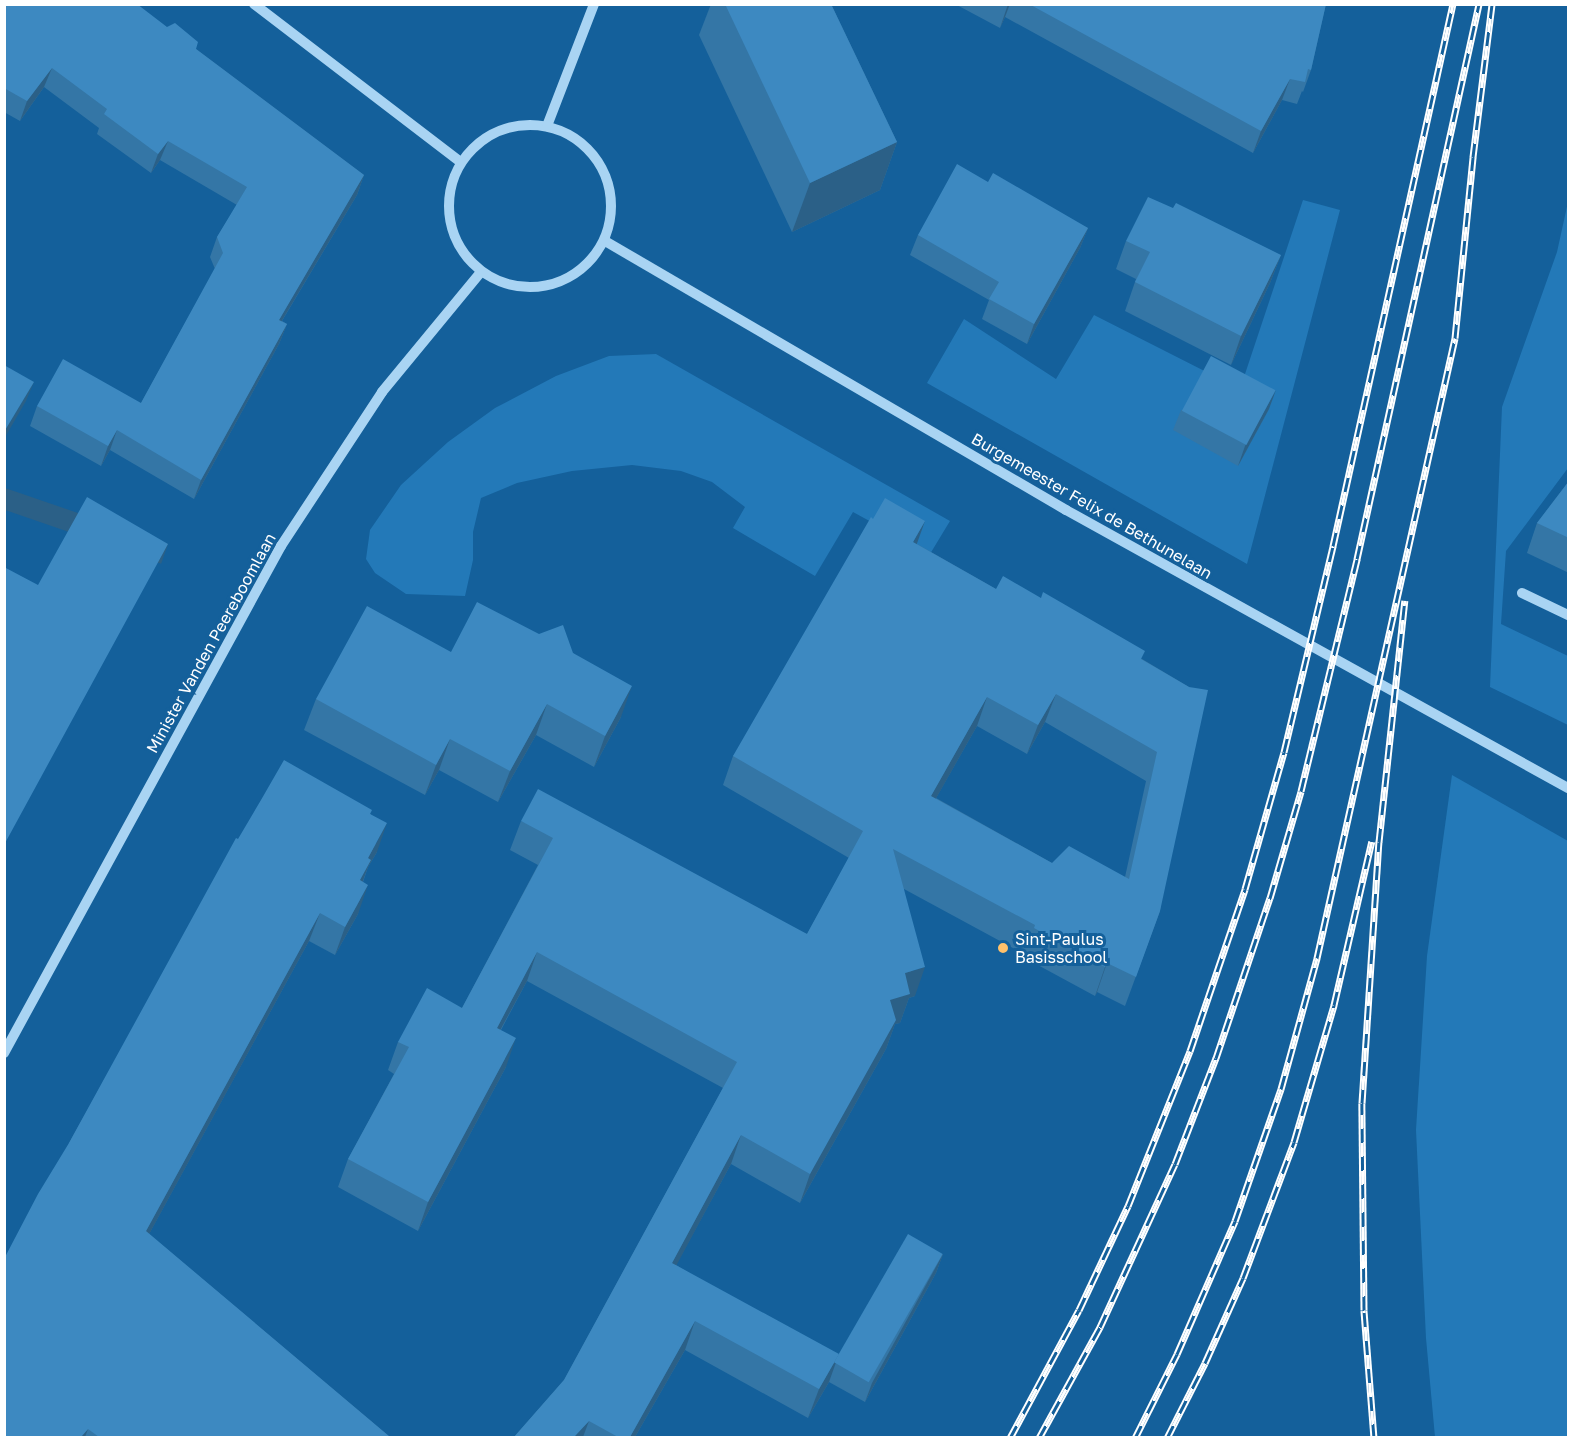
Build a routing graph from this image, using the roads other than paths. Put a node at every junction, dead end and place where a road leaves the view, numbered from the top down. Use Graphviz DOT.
graph roads {
  1 [pos="254,4"];
  2 [pos="594,4"];
  3 [pos="547,126"];
  4 [pos="461,162"];
  5 [pos="605,241"];
  6 [pos="481,272"];
  7 [pos="1522,593"];
  8 [pos="1569,615"];
  9 [pos="1569,788"];
  10 [pos="4,1053"];
  1 -- 4 [label="street"];
  2 -- 3 [label="street"];
  3 -- 4 [label="street"];
  3 -- 5 [label="street"];
  4 -- 6 [label="street"];
  5 -- 6 [label="street"];
  5 -- 9 [label="street, Burgemeester Felix de Bethunelaan"];
  6 -- 10 [label="street, Minister Vanden Peereboomlaan"];
  7 -- 8 [label="street"];
}
